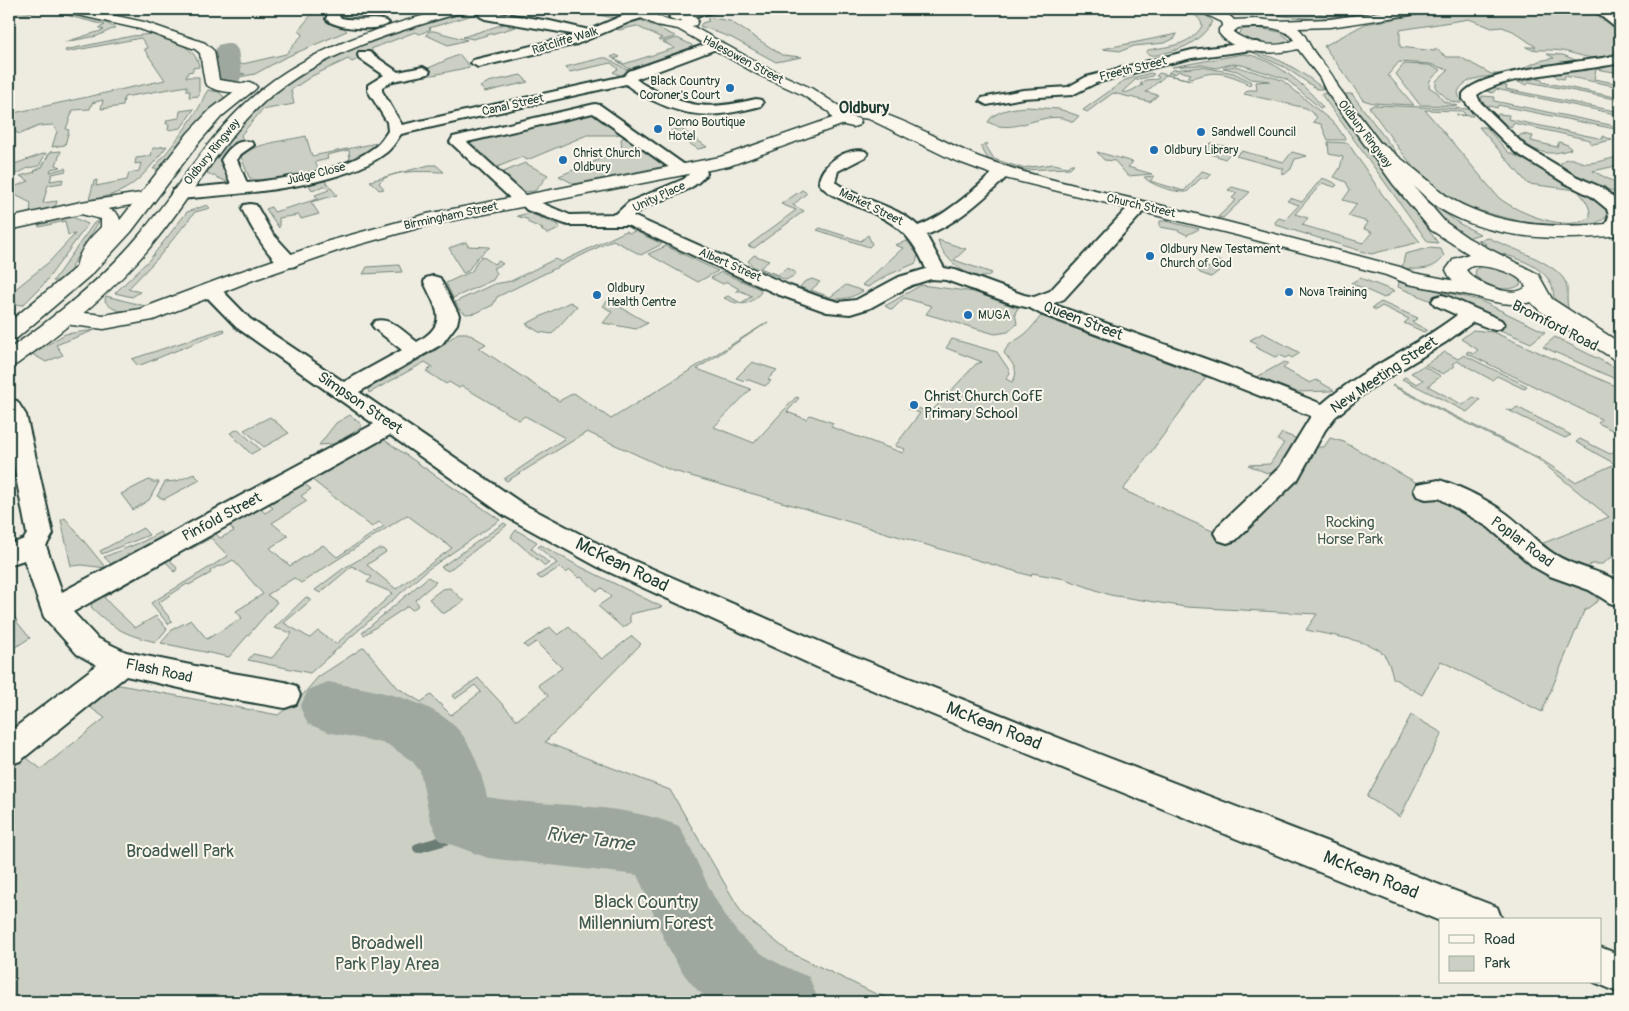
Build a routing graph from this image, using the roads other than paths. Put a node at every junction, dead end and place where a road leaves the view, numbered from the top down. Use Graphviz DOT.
graph roads {
  1 [pos="68,9"];
  2 [pos="336,9"];
  3 [pos="429,9"];
  4 [pos="460,9"];
  5 [pos="714,9"];
  6 [pos="1205,9"];
  7 [pos="1224,9"];
  8 [pos="1422,9"];
  9 [pos="1598,9"];
  10 [pos="642,11"];
  11 [pos="485,14"];
  12 [pos="1384,15"];
  13 [pos="673,21"];
  14 [pos="384,22"];
  15 [pos="1266,24"];
  16 [pos="1620,24"];
  17 [pos="1228,28"];
  18 [pos="590,34"];
  19 [pos="369,38"];
  20 [pos="1300,42"];
  21 [pos="715,44"];
  22 [pos="1259,47"];
  23 [pos="1192,54"];
  24 [pos="364,55"];
  25 [pos="1620,59"];
  26 [pos="486,60"];
  27 [pos="423,71"];
  28 [pos="396,77"];
  29 [pos="629,79"];
  30 [pos="248,88"];
  31 [pos="1331,88"];
  32 [pos="987,101"];
  33 [pos="756,103"];
  34 [pos="497,109"];
  35 [pos="851,116"];
  36 [pos="512,126"];
  37 [pos="396,131"];
  38 [pos="246,146"];
  39 [pos="1375,147"];
  40 [pos="860,154"];
  41 [pos="1541,162"];
  42 [pos="690,169"];
  43 [pos="1003,172"];
  44 [pos="1400,180"];
  45 [pos="241,188"];
  46 [pos="162,191"];
  47 [pos="1620,199"];
  48 [pos="523,201"];
  49 [pos="1139,206"];
  50 [pos="81,208"];
  51 [pos="250,209"];
  52 [pos="620,219"];
  53 [pos="9,224"];
  54 [pos="1616,229"];
  55 [pos="920,231"];
  56 [pos="288,262"];
  57 [pos="1500,262"];
  58 [pos="1457,268"];
  59 [pos="86,269"];
  60 [pos="1392,271"];
  61 [pos="937,273"];
  62 [pos="432,282"];
  63 [pos="1536,289"];
  64 [pos="211,290"];
  65 [pos="60,292"];
  66 [pos="1487,293"];
  67 [pos="1442,301"];
  68 [pos="1036,303"];
  69 [pos="841,308"];
  70 [pos="1471,314"];
  71 [pos="64,318"];
  72 [pos="1494,324"];
  73 [pos="382,325"];
  74 [pos="9,333"];
  75 [pos="9,341"];
  76 [pos="416,351"];
  77 [pos="1620,353"];
  78 [pos="9,359"];
  79 [pos="1620,359"];
  80 [pos="343,392"];
  81 [pos="9,406"];
  82 [pos="1326,414"];
  83 [pos="391,424"];
  84 [pos="1426,490"];
  85 [pos="514,510"];
  86 [pos="1227,533"];
  87 [pos="33,546"];
  88 [pos="9,555"];
  89 [pos="1620,595"];
  90 [pos="54,609"];
  91 [pos="121,663"];
  92 [pos="286,695"];
  93 [pos="9,751"];
  94 [pos="1479,918"];
  95 [pos="1602,967"];
  96 [pos="1620,974"];
  1 -- 30 [label="main road"];
  2 -- 14 [label="street"];
  3 -- 14 [label="main road, Oldbury Ringway"];
  4 -- 19 [label="main road, Oldbury Ringway"];
  5 -- 13 [label="street"];
  6 -- 17 [label="main road, Oldbury Ringway"];
  7 -- 15 [label="main road, Oldbury Ringway"];
  8 -- 12 [label="main road"];
  9 -- 16 [label="street"];
  10 -- 13 [label="main road, Halesowen Street"];
  10 -- 18 [label="street, Ratcliffe Walk"];
  11 -- 18 [label="street"];
  12 -- 15 [label="main road"];
  12 -- 20 [label="main road"];
  13 -- 21 [label="main road, Halesowen Street"];
  14 -- 30 [label="main road, Oldbury Ringway"];
  15 -- 17 [label="main road, Oldbury Ringway"];
  15 -- 20 [label="main road, Oldbury Ringway"];
  17 -- 22 [label="main road, Oldbury Ringway"];
  17 -- 23 [label="street, Freeth Street"];
  18 -- 26 [label="street, Ratcliffe Walk"];
  19 -- 30 [label="main road"];
  19 -- 46 [label="main road, Oldbury Ringway"];
  20 -- 22 [label="main road, Oldbury Ringway"];
  20 -- 31 [label="main road, Oldbury Ringway"];
  21 -- 29 [label="street, Canal Street"];
  21 -- 35 [label="main road, Halesowen Street"];
  22 -- 23 [label="street, Freeth Street"];
  22 -- 31 [label="main road, Oldbury Ringway"];
  23 -- 32 [label="street, Freeth Street"];
  24 -- 28 [label="street"];
  25 -- 41 [label="street"];
  27 -- 28 [label="street"];
  28 -- 37 [label="street"];
  29 -- 33 [label="street"];
  29 -- 34 [label="street, Canal Street"];
  30 -- 46 [label="main road, Oldbury Ringway"];
  31 -- 39 [label="main road, Oldbury Ringway"];
  34 -- 36 [label="street"];
  34 -- 37 [label="street, Canal Street"];
  35 -- 42 [label="main road, Birmingham Street"];
  35 -- 43 [label="main road, Church Street"];
  36 -- 42 [label="street"];
  36 -- 48 [label="street, Unity Place"];
  37 -- 45 [label="street, Judge Close"];
  38 -- 45 [label="street"];
  39 -- 44 [label="main road, Oldbury Ringway"];
  39 -- 54 [label="main road"];
  40 -- 55 [label="street, Market Street"];
  41 -- 47 [label="street"];
  41 -- 54 [label="street"];
  42 -- 48 [label="main road, Birmingham Street"];
  42 -- 52 [label="street, Unity Place"];
  43 -- 49 [label="main road, Church Street"];
  43 -- 55 [label="street"];
  44 -- 57 [label="main road, Oldbury Ringway"];
  44 -- 58 [label="main road, Oldbury Ringway"];
  45 -- 46 [label="street, Judge Close"];
  46 -- 50 [label="main road"];
  46 -- 59 [label="main road, Oldbury Ringway"];
  46 -- 71 [label="main road, Oldbury Ringway"];
  48 -- 52 [label="street, Unity Place"];
  48 -- 56 [label="main road, Birmingham Street"];
  49 -- 60 [label="main road, Church Street"];
  49 -- 68 [label="street"];
  50 -- 53 [label="main road"];
  50 -- 59 [label="main road"];
  51 -- 56 [label="street"];
  52 -- 69 [label="street, Albert Street"];
  55 -- 61 [label="street, Market Street"];
  56 -- 64 [label="main road, Birmingham Street"];
  57 -- 58 [label="main road, Oldbury Ringway"];
  57 -- 63 [label="main road, Oldbury Ringway"];
  58 -- 60 [label="main road, Church Street"];
  58 -- 66 [label="main road, Oldbury Ringway"];
  59 -- 65 [label="main road, Oldbury Ringway"];
  60 -- 66 [label="main road, Church Street"];
  61 -- 68 [label="street, Queen Street"];
  61 -- 69 [label="street, Queen Street"];
  62 -- 76 [label="street"];
  63 -- 66 [label="main road, Oldbury Ringway"];
  63 -- 77 [label="main road, Bromford Road"];
  64 -- 71 [label="main road, Birmingham Street"];
  64 -- 80 [label="street, Simpson Street"];
  65 -- 71 [label="main road"];
  65 -- 74 [label="main road, Oldbury Ringway"];
  66 -- 79 [label="main road, Bromford Road"];
  67 -- 70 [label="street"];
  68 -- 82 [label="street, Queen Street"];
  70 -- 72 [label="street"];
  70 -- 82 [label="street, New Meeting Street"];
  71 -- 75 [label="main road"];
  71 -- 78 [label="main road, Oldbury Ringway"];
  73 -- 76 [label="street"];
  76 -- 80 [label="street"];
  80 -- 83 [label="street, Simpson Street"];
  81 -- 87 [label="street"];
  82 -- 86 [label="street, New Meeting Street"];
  83 -- 85 [label="street, Simpson Street"];
  83 -- 90 [label="street, Pinfold Street"];
  84 -- 89 [label="street, Poplar Road"];
  85 -- 94 [label="street, McKean Road"];
  87 -- 88 [label="street"];
  87 -- 90 [label="street, Flash Road"];
  90 -- 91 [label="street, Flash Road"];
  91 -- 92 [label="street, Flash Road"];
  91 -- 93 [label="street"];
  95 -- 96 [label="street"];
}
